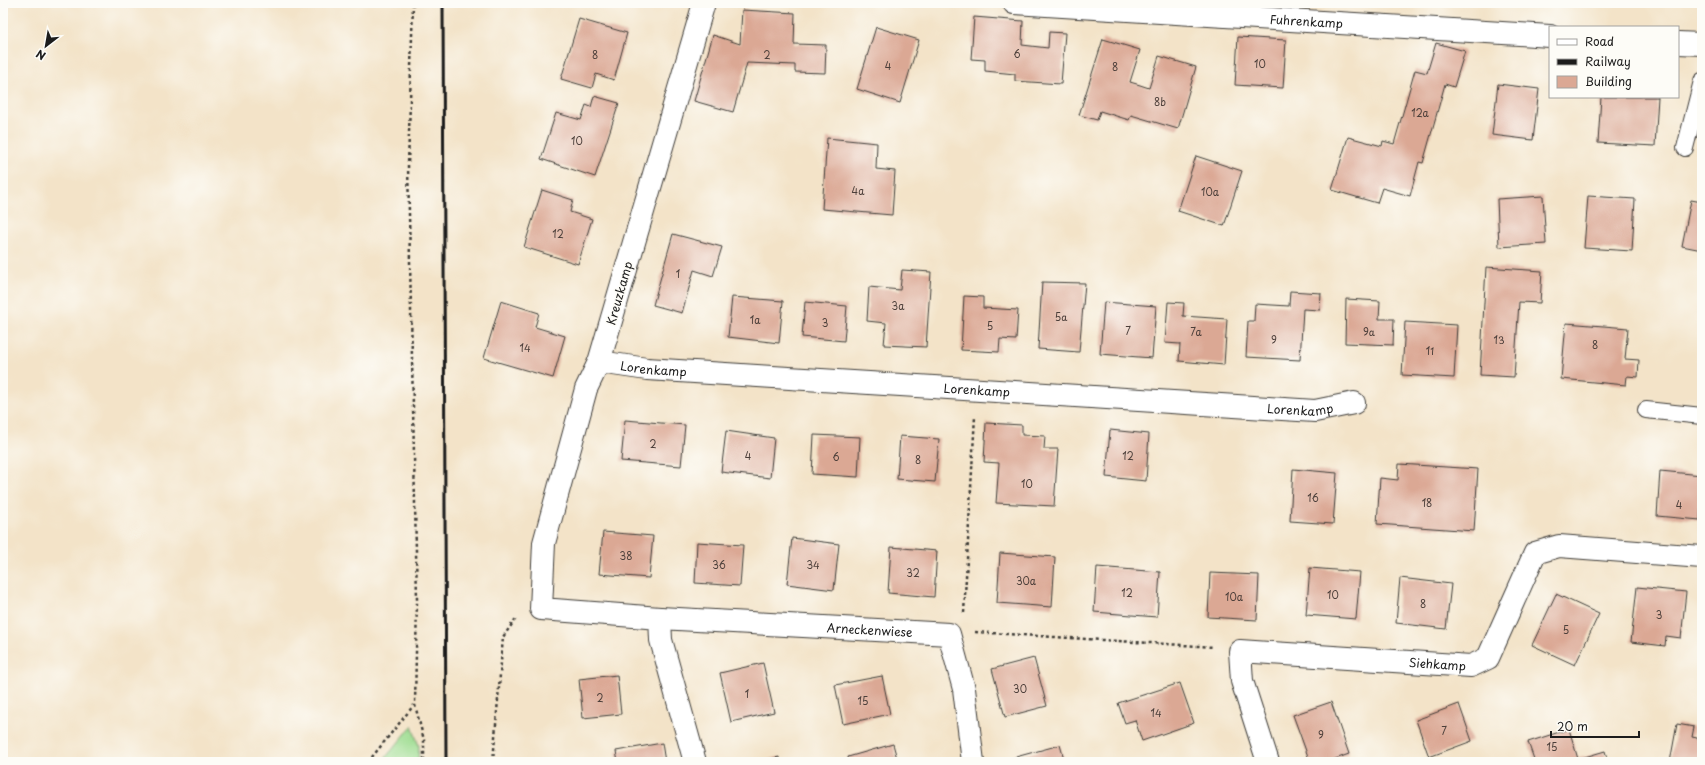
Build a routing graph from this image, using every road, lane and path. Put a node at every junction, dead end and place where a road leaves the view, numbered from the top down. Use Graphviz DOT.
graph roads {
  1 [pos="413,3"];
  2 [pos="704,3"];
  3 [pos="1014,3"];
  4 [pos="1549,36"];
  5 [pos="1679,43"];
  6 [pos="1702,44"];
  7 [pos="1702,82"];
  8 [pos="1684,148"];
  9 [pos="599,362"];
  10 [pos="977,388"];
  11 [pos="1354,403"];
  12 [pos="1646,410"];
  13 [pos="1702,416"];
  14 [pos="1702,557"];
  15 [pos="541,583"];
  16 [pos="660,618"];
  17 [pos="949,634"];
  18 [pos="1240,651"];
  19 [pos="414,705"];
  20 [pos="368,762"];
  21 [pos="424,762"];
  22 [pos="493,762"];
  23 [pos="695,762"];
  24 [pos="974,762"];
  25 [pos="1268,762"];
  1 -- 19 [label="path"];
  2 -- 9 [label="street, Kreuzkamp"];
  3 -- 4 [label="street, Fuhrenkamp"];
  5 -- 6 [label="street"];
  7 -- 8 [label="lane"];
  9 -- 10 [label="street, Lorenkamp"];
  9 -- 15 [label="street, Kreuzkamp"];
  10 -- 11 [label="street, Lorenkamp"];
  10 -- 17 [label="path"];
  12 -- 13 [label="lane"];
  14 -- 18 [label="street, Siehkamp"];
  15 -- 16 [label="street, Arneckenwiese"];
  15 -- 22 [label="path"];
  16 -- 17 [label="street, Arneckenwiese"];
  16 -- 23 [label="street"];
  17 -- 18 [label="path"];
  17 -- 24 [label="street"];
  18 -- 25 [label="street"];
  19 -- 20 [label="path"];
  19 -- 21 [label="path"];
}
